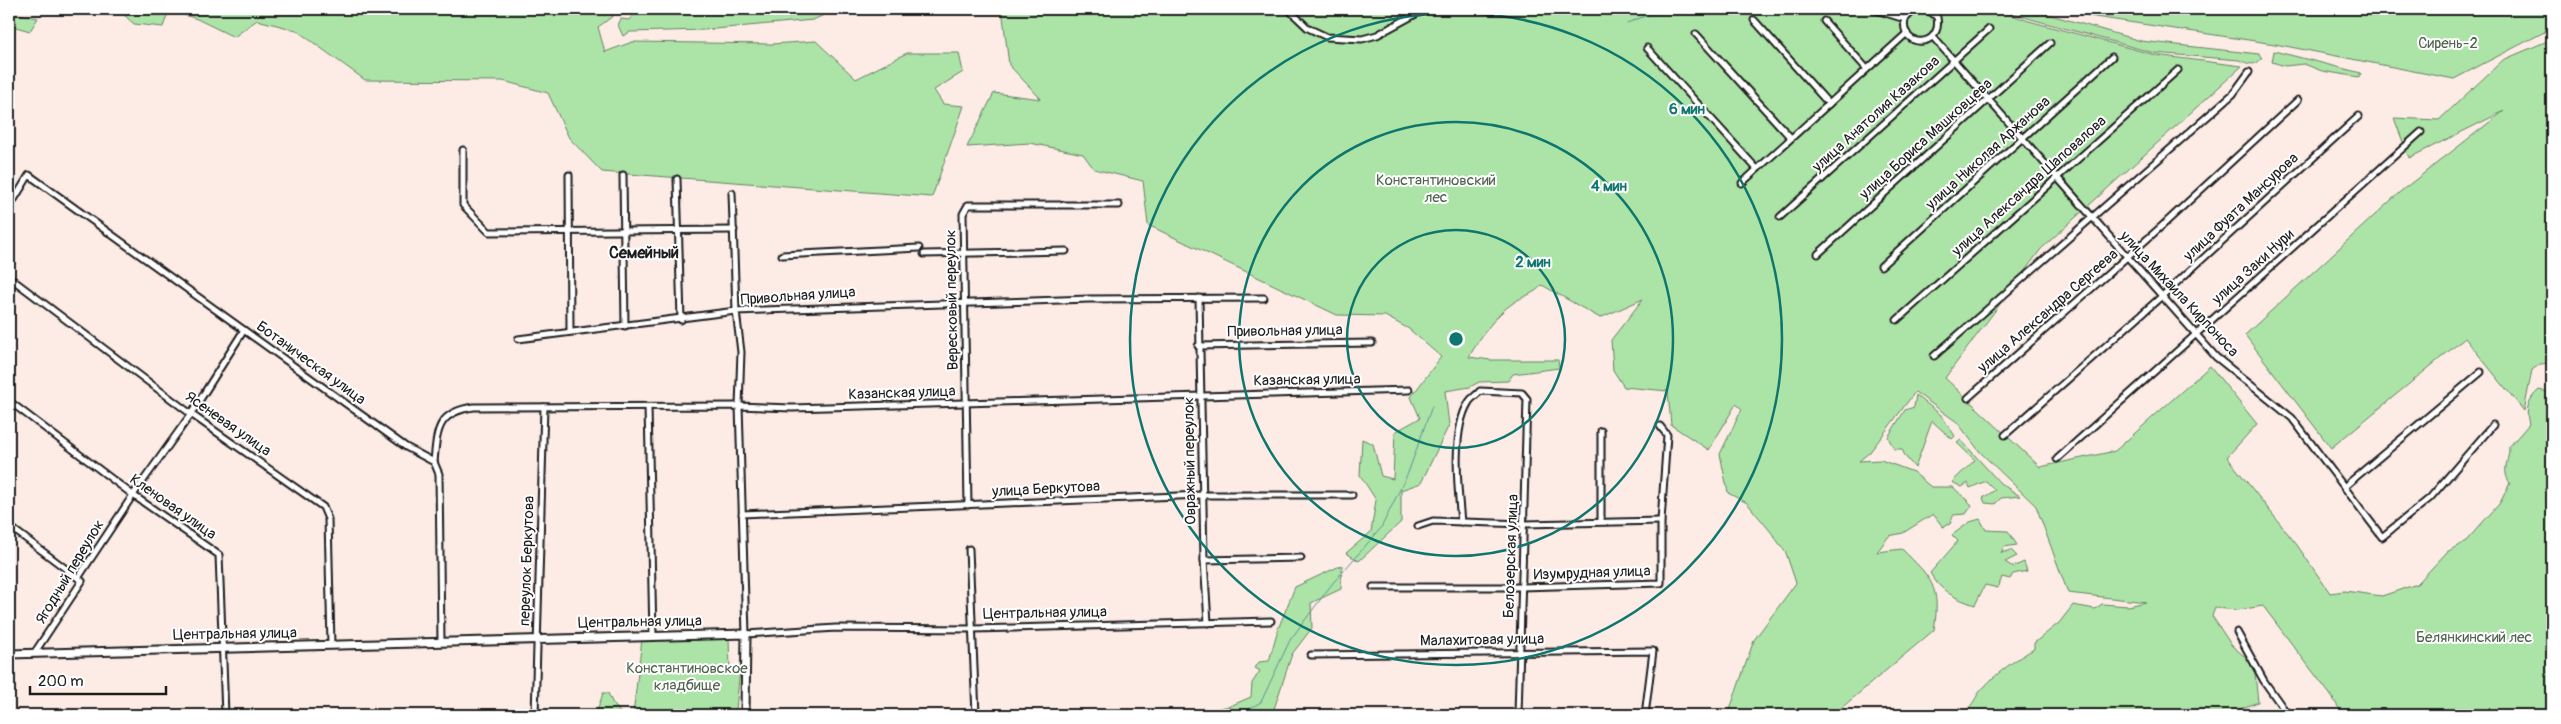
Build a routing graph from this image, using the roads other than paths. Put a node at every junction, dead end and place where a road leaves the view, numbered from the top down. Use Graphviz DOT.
graph roads {
  1 [pos="1288,9"];
  2 [pos="1425,9"];
  3 [pos="1873,9"];
  4 [pos="1915,9"];
  5 [pos="1926,9"];
  6 [pos="1905,19"];
  7 [pos="1754,20"];
  8 [pos="1824,21"];
  9 [pos="1989,29"];
  10 [pos="1907,33"];
  11 [pos="1696,34"];
  12 [pos="1932,37"];
  13 [pos="2050,43"];
  14 [pos="1647,48"];
  15 [pos="2112,57"];
  16 [pos="1954,61"];
  17 [pos="1867,69"];
  18 [pos="2178,70"];
  19 [pos="2249,72"];
  20 [pos="1988,100"];
  21 [pos="2298,100"];
  22 [pos="1829,104"];
  23 [pos="2358,116"];
  24 [pos="2421,132"];
  25 [pos="1791,138"];
  26 [pos="2022,138"];
  27 [pos="463,150"];
  28 [pos="1757,169"];
  29 [pos="569,175"];
  30 [pos="623,175"];
  31 [pos="2057,178"];
  32 [pos="677,179"];
  33 [pos="1742,183"];
  34 [pos="732,193"];
  35 [pos="1119,205"];
  36 [pos="9,208"];
  37 [pos="1780,217"];
  38 [pos="2093,218"];
  39 [pos="680,229"];
  40 [pos="570,230"];
  41 [pos="625,230"];
  42 [pos="734,230"];
  43 [pos="919,248"];
  44 [pos="1066,251"];
  45 [pos="924,254"];
  46 [pos="963,254"];
  47 [pos="1818,254"];
  48 [pos="782,255"];
  49 [pos="2127,257"];
  50 [pos="1881,266"];
  51 [pos="9,277"];
  52 [pos="2162,296"];
  53 [pos="1199,298"];
  54 [pos="1264,298"];
  55 [pos="965,304"];
  56 [pos="736,311"];
  57 [pos="681,320"];
  58 [pos="1898,320"];
  59 [pos="625,326"];
  60 [pos="244,330"];
  61 [pos="570,331"];
  62 [pos="2196,335"];
  63 [pos="518,339"];
  64 [pos="1372,343"];
  65 [pos="1198,346"];
  66 [pos="1934,356"];
  67 [pos="2481,372"];
  68 [pos="1409,390"];
  69 [pos="1201,395"];
  70 [pos="1968,398"];
  71 [pos="9,401"];
  72 [pos="966,404"];
  73 [pos="739,406"];
  74 [pos="544,407"];
  75 [pos="648,407"];
  76 [pos="191,414"];
  77 [pos="2493,425"];
  78 [pos="1660,426"];
  79 [pos="1601,431"];
  80 [pos="2005,435"];
  81 [pos="2057,459"];
  82 [pos="434,462"];
  83 [pos="2344,487"];
  84 [pos="133,495"];
  85 [pos="1202,495"];
  86 [pos="1352,495"];
  87 [pos="968,505"];
  88 [pos="742,514"];
  89 [pos="1600,520"];
  90 [pos="1661,521"];
  91 [pos="1461,522"];
  92 [pos="1525,524"];
  93 [pos="9,526"];
  94 [pos="1418,526"];
  95 [pos="969,549"];
  96 [pos="1301,558"];
  97 [pos="1204,560"];
  98 [pos="78,578"];
  99 [pos="1521,587"];
  100 [pos="1373,588"];
  101 [pos="1272,621"];
  102 [pos="1208,623"];
  103 [pos="973,628"];
  104 [pos="2237,632"];
  105 [pos="746,634"];
  106 [pos="653,635"];
  107 [pos="537,638"];
  108 [pos="441,642"];
  109 [pos="331,645"];
  110 [pos="223,648"];
  111 [pos="35,652"];
  112 [pos="1520,652"];
  113 [pos="9,654"];
  114 [pos="1311,655"];
  115 [pos="225,715"];
  116 [pos="535,715"];
  117 [pos="745,715"];
  118 [pos="976,715"];
  119 [pos="1518,715"];
  120 [pos="1645,715"];
  121 [pos="2287,715"];
  1 -- 2 [label="street"];
  3 -- 6 [label="street"];
  4 -- 6 [label="street"];
  5 -- 12 [label="street"];
  6 -- 10 [label="street"];
  7 -- 22 [label="street"];
  8 -- 17 [label="street"];
  9 -- 16 [label="street, улица Анатолия Казакова"];
  10 -- 12 [label="street"];
  10 -- 17 [label="street"];
  11 -- 25 [label="street"];
  12 -- 16 [label="street, улица Михаила Кирпоноса"];
  13 -- 20 [label="street, улица Бориса Машковцева"];
  14 -- 28 [label="street"];
  15 -- 26 [label="street, улица Николая Аржанова"];
  16 -- 20 [label="street, улица Михаила Кирпоноса"];
  16 -- 37 [label="street, улица Анатолия Казакова"];
  17 -- 22 [label="street"];
  18 -- 31 [label="street, улица Александра Шаповалова"];
  19 -- 38 [label="street"];
  20 -- 26 [label="street, улица Михаила Кирпоноса"];
  20 -- 47 [label="street, улица Бориса Машковцева"];
  21 -- 49 [label="street, улица Александра Сергеева"];
  22 -- 25 [label="street"];
  23 -- 52 [label="street, улица Фуата Мансурова"];
  24 -- 62 [label="street, улица Заки Нури"];
  25 -- 28 [label="street"];
  26 -- 31 [label="street, улица Михаила Кирпоноса"];
  26 -- 50 [label="street, улица Николая Аржанова"];
  27 -- 40 [label="street"];
  28 -- 33 [label="street"];
  29 -- 40 [label="street"];
  30 -- 41 [label="street"];
  31 -- 38 [label="street, улица Михаила Кирпоноса"];
  31 -- 58 [label="street, улица Александра Шаповалова"];
  32 -- 39 [label="street"];
  34 -- 42 [label="street"];
  35 -- 46 [label="street, Вересковый переулок"];
  36 -- 60 [label="street, Ботаническая улица"];
  38 -- 49 [label="street, улица Михаила Кирпоноса"];
  38 -- 66 [label="street"];
  39 -- 41 [label="street"];
  39 -- 42 [label="street"];
  39 -- 57 [label="street"];
  40 -- 41 [label="street"];
  40 -- 61 [label="street"];
  41 -- 59 [label="street"];
  42 -- 56 [label="street"];
  43 -- 48 [label="street"];
  44 -- 46 [label="street"];
  45 -- 46 [label="street"];
  46 -- 55 [label="street, Вересковый переулок"];
  49 -- 52 [label="street, улица Михаила Кирпоноса"];
  49 -- 70 [label="street, улица Александра Сергеева"];
  51 -- 76 [label="street, Ясеневая улица"];
  52 -- 62 [label="street, улица Михаила Кирпоноса"];
  52 -- 80 [label="street, улица Фуата Мансурова"];
  53 -- 54 [label="street, Привольная улица"];
  53 -- 55 [label="street, Привольная улица"];
  53 -- 65 [label="street, Овражный переулок"];
  55 -- 56 [label="street, Привольная улица"];
  55 -- 72 [label="street, Вересковый переулок"];
  56 -- 57 [label="street"];
  56 -- 73 [label="street, Привольная улица"];
  57 -- 59 [label="street"];
  59 -- 61 [label="street"];
  60 -- 76 [label="street, Ягодный переулок"];
  60 -- 82 [label="street, Ботаническая улица"];
  61 -- 63 [label="street"];
  62 -- 81 [label="street, улица Заки Нури"];
  62 -- 83 [label="street, улица Михаила Кирпоноса"];
  64 -- 65 [label="street, Привольная улица"];
  65 -- 69 [label="street, Овражный переулок"];
  67 -- 83 [label="street"];
  68 -- 69 [label="street, Казанская улица"];
  69 -- 72 [label="street, Казанская улица"];
  69 -- 85 [label="street, Овражный переулок"];
  71 -- 84 [label="street, Кленовая улица"];
  72 -- 73 [label="street, Казанская улица"];
  72 -- 87 [label="street, Вересковый переулок"];
  73 -- 75 [label="street, Казанская улица"];
  73 -- 88 [label="street, Привольная улица"];
  74 -- 75 [label="street, Казанская улица"];
  74 -- 82 [label="street, Казанская улица"];
  74 -- 107 [label="street, переулок Беркутова"];
  75 -- 106 [label="street"];
  76 -- 84 [label="street, Ягодный переулок"];
  76 -- 109 [label="street, Ясеневая улица"];
  77 -- 83 [label="street, улица Михаила Кирпоноса"];
  78 -- 90 [label="street"];
  79 -- 89 [label="street"];
  82 -- 108 [label="street"];
  84 -- 98 [label="street, Ягодный переулок"];
  84 -- 110 [label="street, Кленовая улица"];
  85 -- 86 [label="street, улица Беркутова"];
  85 -- 87 [label="street, улица Беркутова"];
  85 -- 97 [label="street, Овражный переулок"];
  87 -- 88 [label="street, улица Беркутова"];
  88 -- 105 [label="street, Привольная улица"];
  89 -- 90 [label="street"];
  89 -- 92 [label="street"];
  90 -- 99 [label="street, Изумрудная улица"];
  91 -- 92 [label="street"];
  91 -- 92 [label="street, Белозерская улица"];
  91 -- 94 [label="street"];
  92 -- 99 [label="street, Белозерская улица"];
  93 -- 98 [label="street"];
  95 -- 103 [label="street"];
  96 -- 97 [label="street"];
  97 -- 102 [label="street, Овражный переулок"];
  98 -- 111 [label="street, Ягодный переулок"];
  99 -- 100 [label="street, Изумрудная улица"];
  99 -- 112 [label="street, Белозерская улица"];
  101 -- 102 [label="street, Центральная улица"];
  102 -- 103 [label="street, Центральная улица"];
  103 -- 105 [label="street, Центральная улица"];
  103 -- 118 [label="street"];
  104 -- 121 [label="street"];
  105 -- 106 [label="street, Центральная улица"];
  105 -- 117 [label="street, Привольная улица"];
  106 -- 107 [label="street, Центральная улица"];
  107 -- 108 [label="street, Центральная улица"];
  107 -- 116 [label="street, переулок Беркутова"];
  108 -- 109 [label="street, Центральная улица"];
  109 -- 110 [label="street, Центральная улица"];
  110 -- 111 [label="street, Центральная улица"];
  110 -- 115 [label="street, Кленовая улица"];
  111 -- 113 [label="street, Центральная улица"];
  112 -- 114 [label="street, Малахитовая улица"];
  112 -- 119 [label="street, Белозерская улица"];
  112 -- 120 [label="street, Малахитовая улица"];
}
